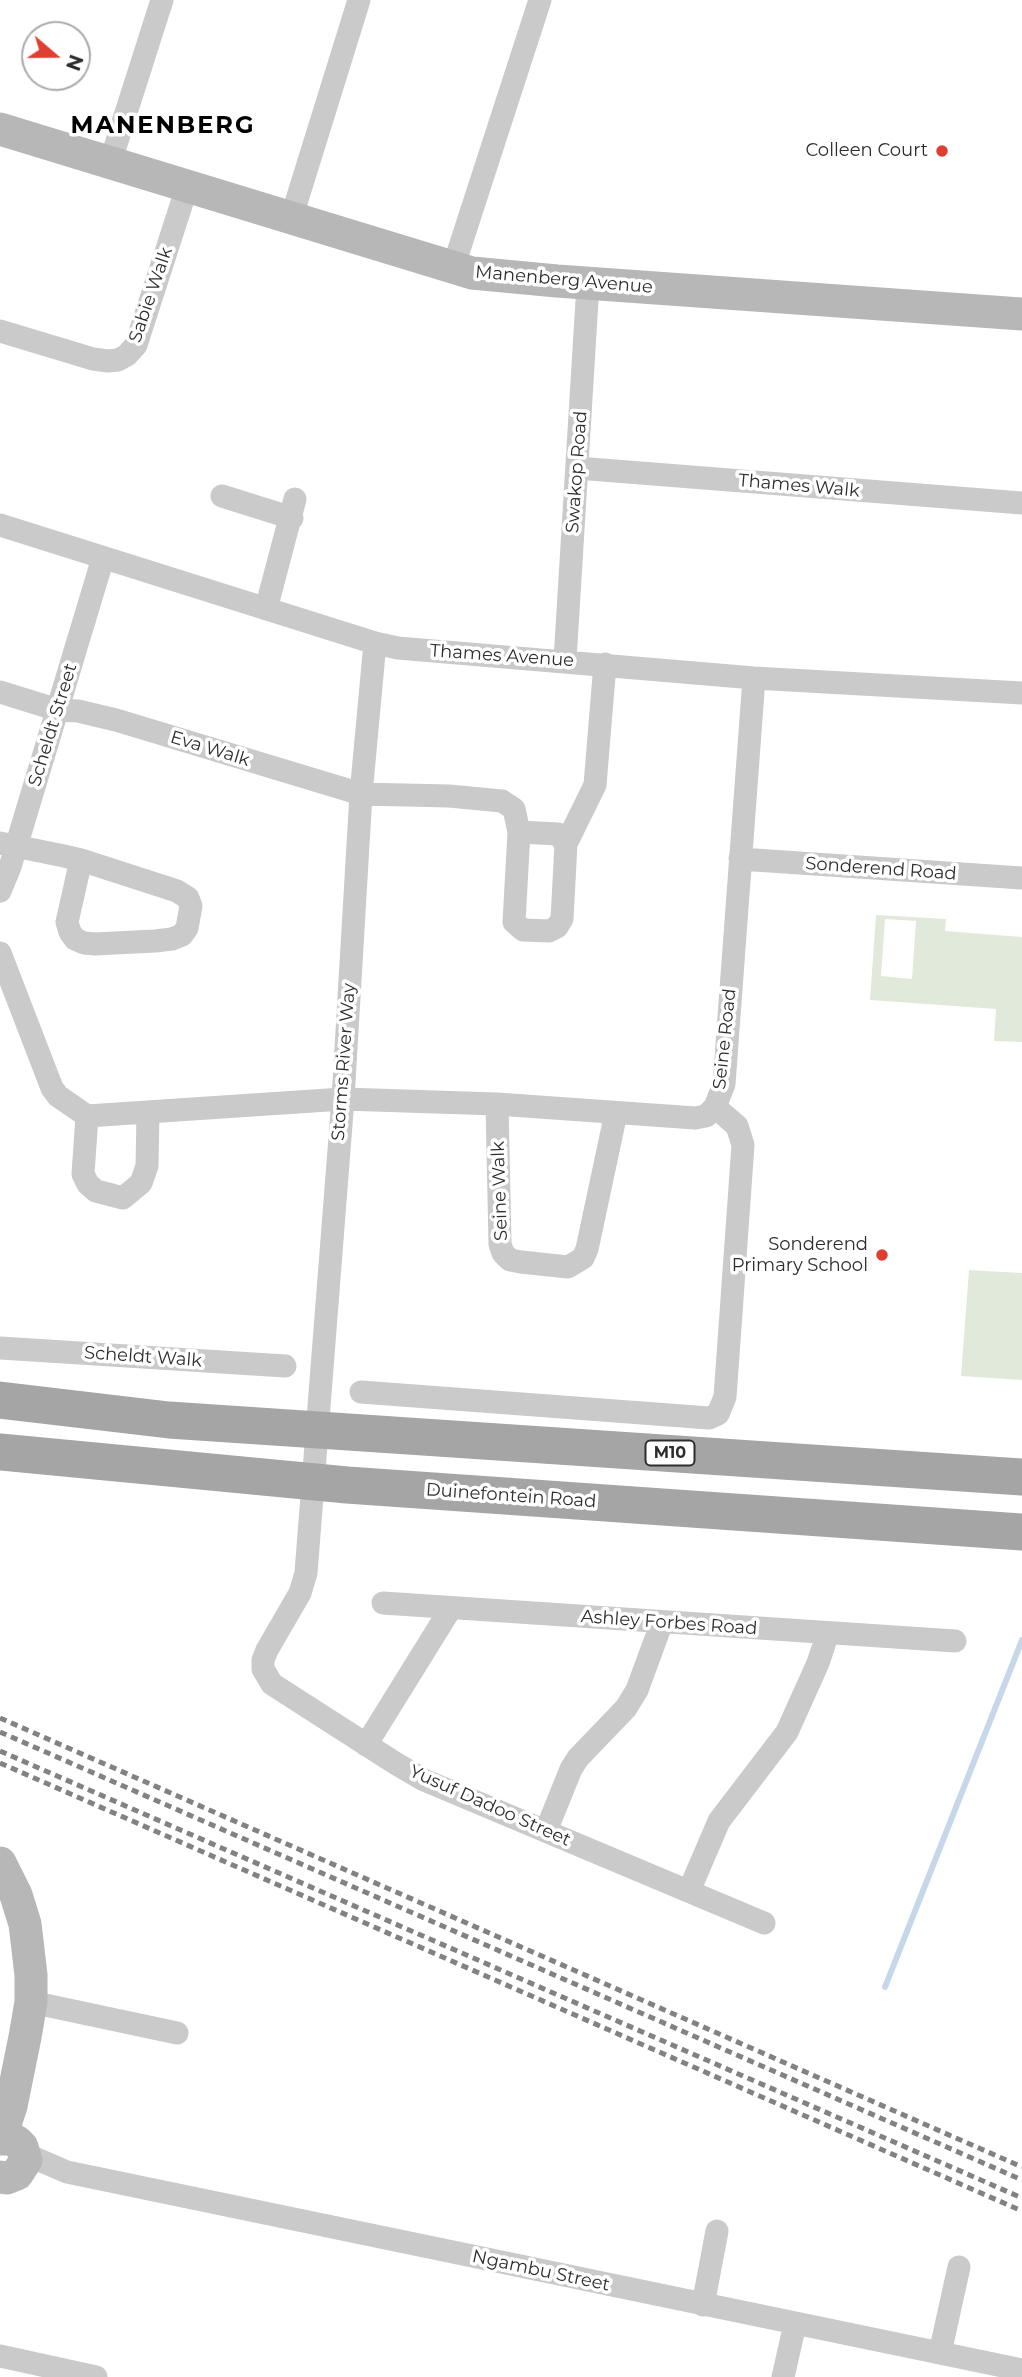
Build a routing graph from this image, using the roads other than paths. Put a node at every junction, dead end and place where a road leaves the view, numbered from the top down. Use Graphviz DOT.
graph roads {
  1 [pos="162,0"];
  2 [pos="359,0"];
  3 [pos="540,0"];
  4 [pos="0,129"];
  5 [pos="110,163"];
  6 [pos="187,187"];
  7 [pos="291,219"];
  8 [pos="453,268"];
  9 [pos="588,284"];
  10 [pos="1022,313"];
  11 [pos="0,331"];
  12 [pos="577,468"];
  13 [pos="222,496"];
  14 [pos="1022,503"];
  15 [pos="0,525"];
  16 [pos="103,558"];
  17 [pos="265,608"];
  18 [pos="375,643"];
  19 [pos="565,660"];
  20 [pos="605,664"];
  21 [pos="754,678"];
  22 [pos="0,692"];
  23 [pos="1022,693"];
  24 [pos="58,710"];
  25 [pos="361,794"];
  26 [pos="519,832"];
  27 [pos="8,844"];
  28 [pos="566,844"];
  29 [pos="740,859"];
  30 [pos="81,860"];
  31 [pos="1022,878"];
  32 [pos="0,891"];
  33 [pos="0,953"];
  34 [pos="343,1099"];
  35 [pos="497,1104"];
  36 [pos="715,1107"];
  37 [pos="148,1113"];
  38 [pos="616,1113"];
  39 [pos="87,1116"];
  40 [pos="0,1348"];
  41 [pos="285,1366"];
  42 [pos="361,1392"];
  43 [pos="0,1400"];
  44 [pos="318,1429"];
  45 [pos="0,1452"];
  46 [pos="1022,1477"];
  47 [pos="313,1482"];
  48 [pos="1022,1532"];
  49 [pos="383,1603"];
  50 [pos="451,1608"];
  51 [pos="662,1622"];
  52 [pos="828,1633"];
  53 [pos="955,1641"];
  54 [pos="366,1745"];
  55 [pos="546,1831"];
  56 [pos="0,1863"];
  57 [pos="690,1891"];
  58 [pos="764,1923"];
  59 [pos="31,2002"];
  60 [pos="177,2033"];
  61 [pos="9,2162"];
  62 [pos="717,2231"];
  63 [pos="959,2267"];
  64 [pos="703,2305"];
  65 [pos="795,2324"];
  66 [pos="940,2353"];
  67 [pos="0,2356"];
  68 [pos="1016,2372"];
  69 [pos="96,2377"];
  70 [pos="783,2377"];
  1 -- 5 [label="street"];
  2 -- 7 [label="street"];
  3 -- 8 [label="street"];
  4 -- 5 [label="street, Manenberg Avenue"];
  5 -- 6 [label="street, Manenberg Avenue"];
  6 -- 7 [label="street, Manenberg Avenue"];
  6 -- 11 [label="street, Sabie Walk"];
  7 -- 8 [label="street, Manenberg Avenue"];
  8 -- 9 [label="street, Manenberg Avenue"];
  9 -- 10 [label="street, Manenberg Avenue"];
  9 -- 12 [label="street, Swakop Road"];
  12 -- 14 [label="street, Thames Walk"];
  12 -- 19 [label="street, Swakop Road"];
  13 -- 17 [label="street"];
  15 -- 16 [label="street, Thames Avenue"];
  16 -- 17 [label="street, Thames Avenue"];
  16 -- 24 [label="street, Scheldt Street"];
  17 -- 18 [label="street, Thames Avenue"];
  18 -- 19 [label="street, Thames Avenue"];
  18 -- 25 [label="street, Storms River Way"];
  19 -- 20 [label="street, Thames Avenue"];
  20 -- 21 [label="street, Thames Avenue"];
  20 -- 28 [label="street"];
  21 -- 23 [label="street, Thames Avenue"];
  21 -- 29 [label="street, Seine Road"];
  22 -- 24 [label="street, Eva Walk"];
  24 -- 25 [label="street, Eva Walk"];
  24 -- 27 [label="street, Scheldt Street"];
  25 -- 26 [label="street"];
  25 -- 34 [label="street, Storms River Way"];
  26 -- 28 [label="street"];
  26 -- 28 [label="street"];
  27 -- 30 [label="street"];
  27 -- 32 [label="street, Scheldt Street"];
  29 -- 31 [label="street, Sonderend Road"];
  29 -- 36 [label="street, Seine Road"];
  30 -- 30 [label="street"];
  33 -- 39 [label="street"];
  34 -- 35 [label="street, Seine Road"];
  34 -- 37 [label="street, Seine Road"];
  34 -- 44 [label="street, Storms River Way"];
  35 -- 38 [label="street, Seine Road"];
  35 -- 38 [label="street, Seine Walk"];
  36 -- 38 [label="street, Seine Road"];
  36 -- 42 [label="street"];
  37 -- 39 [label="street, Seine Road"];
  37 -- 39 [label="street"];
  40 -- 41 [label="street, Scheldt Walk"];
  43 -- 44 [label="main road, M10"];
  44 -- 46 [label="main road, M10"];
  44 -- 47 [label="street, Storms River Way"];
  45 -- 47 [label="main road, Duinefontein Road"];
  47 -- 48 [label="main road, Duinefontein Road"];
  47 -- 54 [label="street, Yusuf Dadoo Street"];
  49 -- 50 [label="street, Ashley Forbes Road"];
  50 -- 51 [label="street, Ashley Forbes Road"];
  50 -- 54 [label="street"];
  51 -- 52 [label="street, Ashley Forbes Road"];
  51 -- 55 [label="street"];
  52 -- 53 [label="street, Ashley Forbes Road"];
  52 -- 57 [label="street"];
  54 -- 55 [label="street, Yusuf Dadoo Street"];
  55 -- 57 [label="street, Yusuf Dadoo Street"];
  56 -- 59 [label="street"];
  57 -- 58 [label="street, Yusuf Dadoo Street"];
  59 -- 60 [label="street"];
  59 -- 61 [label="street"];
  61 -- 64 [label="street, Ngambu Street"];
  62 -- 64 [label="street"];
  63 -- 66 [label="street"];
  64 -- 65 [label="street, Ngambu Street"];
  65 -- 66 [label="street, Ngambu Street"];
  65 -- 70 [label="street"];
  66 -- 68 [label="street, Ngambu Street"];
  67 -- 69 [label="street"];
}
